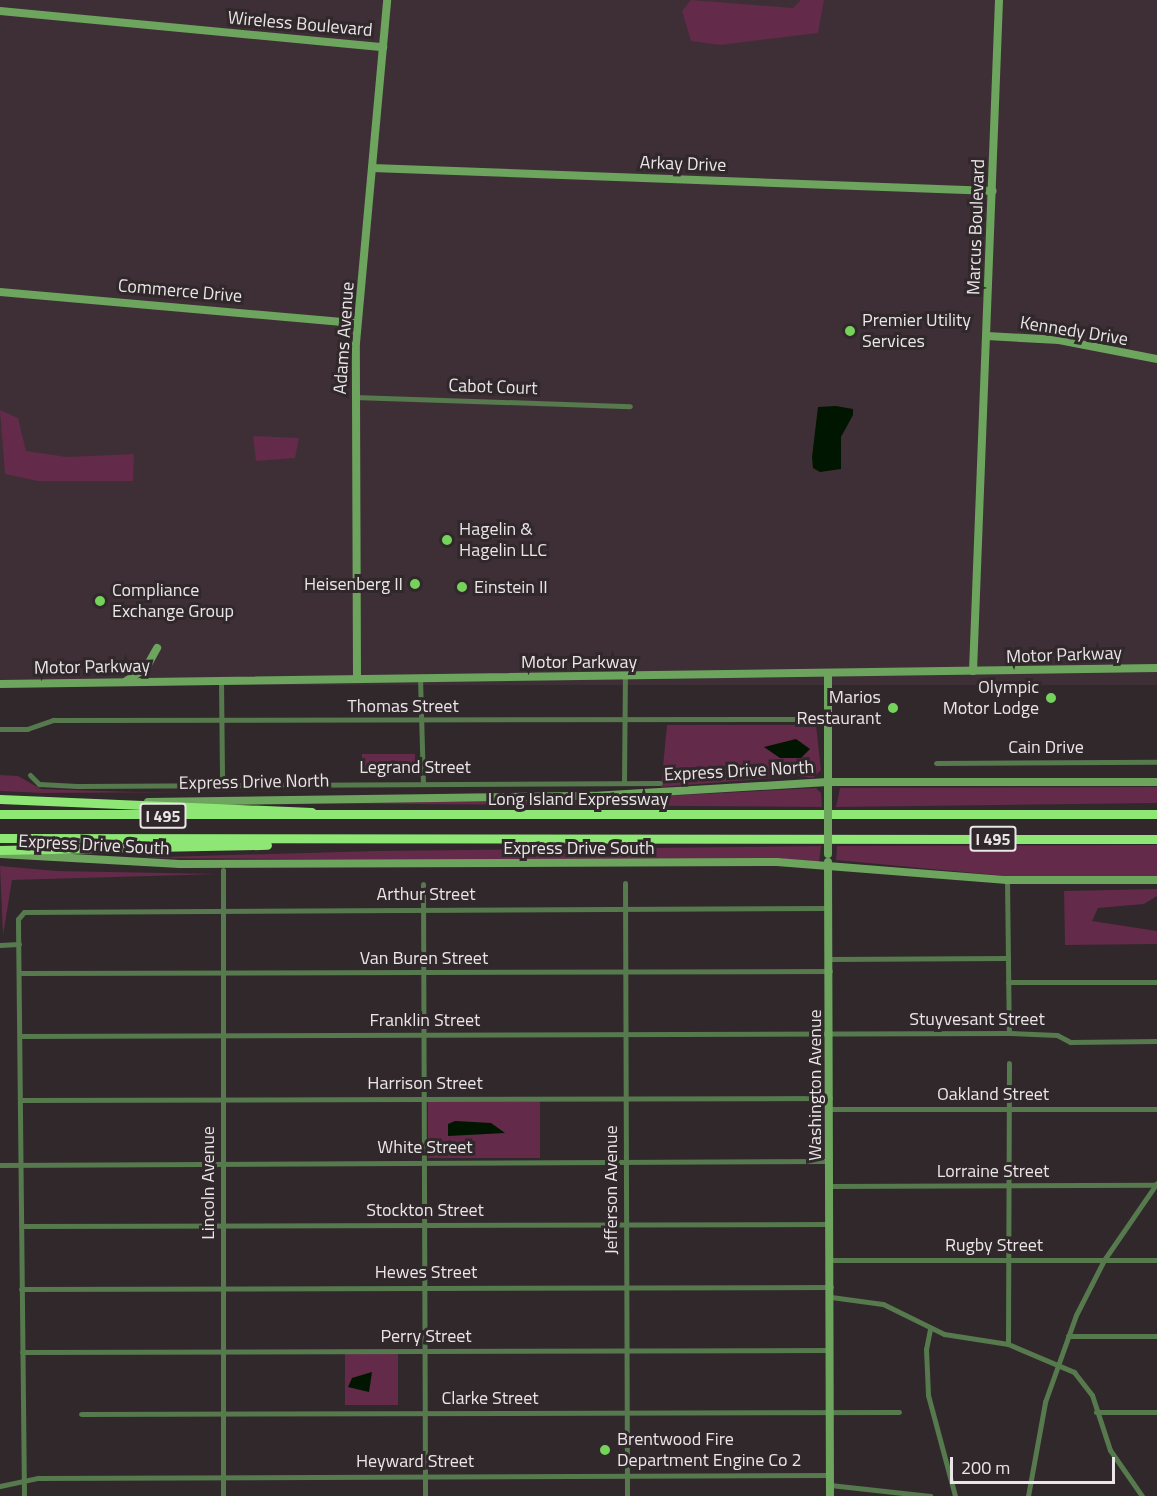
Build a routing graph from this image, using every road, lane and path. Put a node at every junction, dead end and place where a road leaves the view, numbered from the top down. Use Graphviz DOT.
graph roads {
  1 [pos="387,0"];
  2 [pos="999,0"];
  3 [pos="0,11"];
  4 [pos="383,47"];
  5 [pos="372,168"];
  6 [pos="993,191"];
  7 [pos="0,292"];
  8 [pos="357,323"];
  9 [pos="987,336"];
  10 [pos="1157,359"];
  11 [pos="354,397"];
  12 [pos="630,406"];
  13 [pos="157,648"];
  14 [pos="1157,668"];
  15 [pos="973,671"];
  16 [pos="828,674"];
  17 [pos="420,677"];
  18 [pos="625,678"];
  19 [pos="357,679"];
  20 [pos="222,681"];
  21 [pos="125,682"];
  22 [pos="0,684"];
  23 [pos="624,719"];
  24 [pos="808,719"];
  25 [pos="422,720"];
  26 [pos="221,723"];
  27 [pos="0,729"];
  28 [pos="1157,762"];
  29 [pos="936,763"];
  30 [pos="30,775"];
  31 [pos="423,782"];
  32 [pos="828,782"];
  33 [pos="1157,782"];
  34 [pos="624,783"];
  35 [pos="660,783"];
  36 [pos="222,784"];
  37 [pos="0,799"];
  38 [pos="142,802"];
  39 [pos="0,814"];
  40 [pos="1157,814"];
  41 [pos="326,815"];
  42 [pos="0,838"];
  43 [pos="305,838"];
  44 [pos="1157,839"];
  45 [pos="0,852"];
  46 [pos="828,865"];
  47 [pos="223,870"];
  48 [pos="1007,880"];
  49 [pos="1157,880"];
  50 [pos="423,884"];
  51 [pos="625,884"];
  52 [pos="828,908"];
  53 [pos="425,909"];
  54 [pos="626,909"];
  55 [pos="223,910"];
  56 [pos="19,944"];
  57 [pos="0,945"];
  58 [pos="830,958"];
  59 [pos="1008,958"];
  60 [pos="830,971"];
  61 [pos="222,972"];
  62 [pos="626,972"];
  63 [pos="19,973"];
  64 [pos="425,973"];
  65 [pos="1008,982"];
  66 [pos="1157,982"];
  67 [pos="1009,1033"];
  68 [pos="830,1034"];
  69 [pos="425,1035"];
  70 [pos="626,1035"];
  71 [pos="20,1036"];
  72 [pos="223,1036"];
  73 [pos="1157,1041"];
  74 [pos="1009,1063"];
  75 [pos="223,1098"];
  76 [pos="426,1098"];
  77 [pos="626,1098"];
  78 [pos="830,1098"];
  79 [pos="21,1100"];
  80 [pos="830,1109"];
  81 [pos="1008,1109"];
  82 [pos="1157,1109"];
  83 [pos="626,1161"];
  84 [pos="830,1161"];
  85 [pos="223,1162"];
  86 [pos="425,1162"];
  87 [pos="0,1164"];
  88 [pos="20,1165"];
  89 [pos="1156,1184"];
  90 [pos="830,1186"];
  91 [pos="1008,1186"];
  92 [pos="223,1224"];
  93 [pos="626,1224"];
  94 [pos="830,1224"];
  95 [pos="425,1225"];
  96 [pos="21,1226"];
  97 [pos="830,1260"];
  98 [pos="1009,1260"];
  99 [pos="1104,1260"];
  100 [pos="1157,1260"];
  101 [pos="425,1287"];
  102 [pos="831,1287"];
  103 [pos="223,1288"];
  104 [pos="626,1288"];
  105 [pos="21,1289"];
  106 [pos="831,1297"];
  107 [pos="930,1329"];
  108 [pos="1068,1336"];
  109 [pos="1157,1336"];
  110 [pos="1008,1344"];
  111 [pos="223,1350"];
  112 [pos="830,1350"];
  113 [pos="425,1351"];
  114 [pos="626,1351"];
  115 [pos="22,1352"];
  116 [pos="1057,1364"];
  117 [pos="899,1412"];
  118 [pos="1096,1412"];
  119 [pos="1157,1412"];
  120 [pos="425,1413"];
  121 [pos="626,1413"];
  122 [pos="831,1413"];
  123 [pos="81,1414"];
  124 [pos="223,1414"];
  125 [pos="830,1475"];
  126 [pos="223,1476"];
  127 [pos="425,1476"];
  128 [pos="626,1476"];
  129 [pos="23,1479"];
  130 [pos="830,1485"];
  131 [pos="0,1486"];
  132 [pos="24,1496"];
  133 [pos="223,1496"];
  134 [pos="425,1496"];
  135 [pos="627,1496"];
  136 [pos="830,1496"];
  137 [pos="930,1496"];
  138 [pos="955,1496"];
  139 [pos="1028,1496"];
  140 [pos="1142,1496"];
  1 -- 4 [label="street, Adams Avenue"];
  2 -- 6 [label="street, Marcus Boulevard"];
  3 -- 4 [label="street, Wireless Boulevard"];
  4 -- 5 [label="street, Adams Avenue"];
  5 -- 6 [label="street, Arkay Drive"];
  5 -- 8 [label="street, Adams Avenue"];
  6 -- 9 [label="street, Marcus Boulevard"];
  7 -- 8 [label="street, Commerce Drive"];
  8 -- 11 [label="street, Adams Avenue"];
  9 -- 10 [label="street, Kennedy Drive"];
  9 -- 15 [label="street, Marcus Boulevard"];
  11 -- 12 [label="street, Cabot Court"];
  11 -- 19 [label="street, Adams Avenue"];
  13 -- 21 [label="street"];
  14 -- 15 [label="street, Motor Parkway"];
  15 -- 16 [label="street, Motor Parkway"];
  16 -- 18 [label="street, Motor Parkway"];
  16 -- 32 [label="street, Washington Avenue"];
  17 -- 18 [label="street, Motor Parkway"];
  17 -- 19 [label="street, Motor Parkway"];
  17 -- 25 [label="street"];
  18 -- 23 [label="street"];
  19 -- 20 [label="street, Motor Parkway"];
  20 -- 21 [label="street, Motor Parkway"];
  20 -- 26 [label="street"];
  21 -- 22 [label="street, Motor Parkway"];
  23 -- 24 [label="street, Thomas Street"];
  23 -- 25 [label="street, Thomas Street"];
  23 -- 34 [label="street"];
  25 -- 26 [label="street, Thomas Street"];
  25 -- 31 [label="street"];
  26 -- 27 [label="street, Thomas Street"];
  26 -- 36 [label="street"];
  28 -- 29 [label="street, Cain Drive"];
  30 -- 36 [label="street, Legrand Street"];
  31 -- 34 [label="street, Legrand Street"];
  31 -- 36 [label="street, Legrand Street"];
  32 -- 33 [label="street, Express Drive North"];
  32 -- 38 [label="street, Express Drive North"];
  32 -- 46 [label="street, Washington Avenue, bridge"];
  34 -- 35 [label="street, Legrand Street"];
  37 -- 38 [label="highway, Express Drive North"];
  38 -- 41 [label="highway"];
  39 -- 41 [label="highway, Long Island Expressway / I 495"];
  40 -- 41 [label="highway, Long Island Expressway / I 495"];
  42 -- 43 [label="highway, I 495"];
  43 -- 44 [label="highway, I 495"];
  43 -- 45 [label="highway"];
  45 -- 46 [label="street, Express Drive South"];
  46 -- 48 [label="street, Express Drive South"];
  46 -- 52 [label="street, Washington Avenue"];
  47 -- 55 [label="street, Lincoln Avenue"];
  48 -- 49 [label="street, Express Drive South"];
  48 -- 59 [label="street"];
  50 -- 53 [label="street"];
  51 -- 54 [label="street, Jefferson Avenue"];
  52 -- 54 [label="street, Arthur Street"];
  52 -- 58 [label="street, Washington Avenue"];
  53 -- 54 [label="street, Arthur Street"];
  53 -- 55 [label="street, Arthur Street"];
  53 -- 64 [label="street"];
  54 -- 62 [label="street, Jefferson Avenue"];
  55 -- 56 [label="street, Arthur Street"];
  55 -- 61 [label="street, Lincoln Avenue"];
  56 -- 57 [label="street"];
  56 -- 63 [label="street"];
  58 -- 59 [label="street"];
  58 -- 60 [label="street, Washington Avenue"];
  59 -- 65 [label="street"];
  60 -- 62 [label="street, Van Buren Street"];
  60 -- 68 [label="street, Washington Avenue"];
  61 -- 63 [label="street, Van Buren Street"];
  61 -- 64 [label="street, Van Buren Street"];
  61 -- 72 [label="street, Lincoln Avenue"];
  62 -- 64 [label="street, Van Buren Street"];
  62 -- 70 [label="street, Jefferson Avenue"];
  63 -- 71 [label="street"];
  64 -- 69 [label="street"];
  65 -- 66 [label="street"];
  65 -- 67 [label="street"];
  67 -- 68 [label="street, Stuyvesant Street"];
  67 -- 73 [label="street, Stuyvesant Street"];
  68 -- 70 [label="street, Franklin Street"];
  68 -- 78 [label="street, Washington Avenue"];
  69 -- 70 [label="street, Franklin Street"];
  69 -- 72 [label="street, Franklin Street"];
  69 -- 76 [label="street"];
  70 -- 77 [label="street, Jefferson Avenue"];
  71 -- 72 [label="street, Franklin Street"];
  71 -- 79 [label="street"];
  72 -- 75 [label="street, Lincoln Avenue"];
  74 -- 81 [label="street"];
  75 -- 76 [label="street, Harrison Street"];
  75 -- 79 [label="street, Harrison Street"];
  75 -- 85 [label="street, Lincoln Avenue"];
  76 -- 77 [label="street, Harrison Street"];
  76 -- 86 [label="street"];
  77 -- 78 [label="street, Harrison Street"];
  77 -- 83 [label="street, Jefferson Avenue"];
  78 -- 80 [label="street, Washington Avenue"];
  79 -- 88 [label="street"];
  80 -- 81 [label="street, Oakland Street"];
  80 -- 84 [label="street, Washington Avenue"];
  81 -- 82 [label="street, Oakland Street"];
  81 -- 91 [label="street"];
  83 -- 84 [label="street, White Street"];
  83 -- 86 [label="street, White Street"];
  83 -- 93 [label="street, Jefferson Avenue"];
  84 -- 90 [label="street, Washington Avenue"];
  85 -- 86 [label="street, White Street"];
  85 -- 88 [label="street, White Street"];
  85 -- 92 [label="street, Lincoln Avenue"];
  86 -- 95 [label="street"];
  87 -- 88 [label="street, White Street"];
  88 -- 96 [label="street"];
  89 -- 91 [label="street, Lorraine Street"];
  89 -- 99 [label="street"];
  90 -- 91 [label="street, Lorraine Street"];
  90 -- 94 [label="street, Washington Avenue"];
  91 -- 98 [label="street"];
  92 -- 95 [label="street, Stockton Street"];
  92 -- 96 [label="street, Stockton Street"];
  92 -- 103 [label="street, Lincoln Avenue"];
  93 -- 94 [label="street, Stockton Street"];
  93 -- 95 [label="street, Stockton Street"];
  93 -- 104 [label="street, Jefferson Avenue"];
  94 -- 97 [label="street, Washington Avenue"];
  95 -- 101 [label="street"];
  96 -- 105 [label="street"];
  97 -- 98 [label="street, Rugby Street"];
  97 -- 102 [label="street, Washington Avenue"];
  98 -- 99 [label="street, Rugby Street"];
  98 -- 110 [label="street"];
  99 -- 100 [label="street, Rugby Street"];
  99 -- 108 [label="street"];
  101 -- 103 [label="street, Hewes Street"];
  101 -- 104 [label="street, Hewes Street"];
  101 -- 113 [label="street"];
  102 -- 104 [label="street, Hewes Street"];
  102 -- 106 [label="street, Washington Avenue"];
  103 -- 105 [label="street, Hewes Street"];
  103 -- 111 [label="street, Lincoln Avenue"];
  104 -- 114 [label="street, Jefferson Avenue"];
  105 -- 115 [label="street"];
  106 -- 107 [label="street"];
  106 -- 112 [label="street, Washington Avenue"];
  107 -- 110 [label="street"];
  107 -- 138 [label="street"];
  108 -- 109 [label="street"];
  108 -- 116 [label="street"];
  110 -- 116 [label="street"];
  111 -- 113 [label="street, Perry Street"];
  111 -- 115 [label="street, Perry Street"];
  111 -- 124 [label="street, Lincoln Avenue"];
  112 -- 114 [label="street, Perry Street"];
  112 -- 122 [label="street, Washington Avenue"];
  113 -- 114 [label="street, Perry Street"];
  113 -- 120 [label="street"];
  114 -- 121 [label="street, Jefferson Avenue"];
  115 -- 129 [label="street"];
  116 -- 118 [label="street"];
  116 -- 139 [label="street"];
  117 -- 122 [label="street, Clarke Street"];
  118 -- 119 [label="street"];
  118 -- 140 [label="street"];
  120 -- 121 [label="street, Clarke Street"];
  120 -- 124 [label="street, Clarke Street"];
  120 -- 127 [label="street"];
  121 -- 122 [label="street, Clarke Street"];
  121 -- 128 [label="street, Jefferson Avenue"];
  122 -- 125 [label="street, Washington Avenue"];
  123 -- 124 [label="street, Clarke Street"];
  124 -- 126 [label="street, Lincoln Avenue"];
  125 -- 128 [label="street, Heyward Street"];
  125 -- 130 [label="street, Washington Avenue"];
  126 -- 127 [label="street, Heyward Street"];
  126 -- 129 [label="street, Heyward Street"];
  126 -- 133 [label="street, Lincoln Avenue"];
  127 -- 128 [label="street, Heyward Street"];
  127 -- 134 [label="street"];
  128 -- 135 [label="street, Jefferson Avenue"];
  129 -- 131 [label="street, Heyward Street"];
  129 -- 132 [label="street"];
  130 -- 136 [label="street, Washington Avenue"];
  130 -- 137 [label="street"];
}
